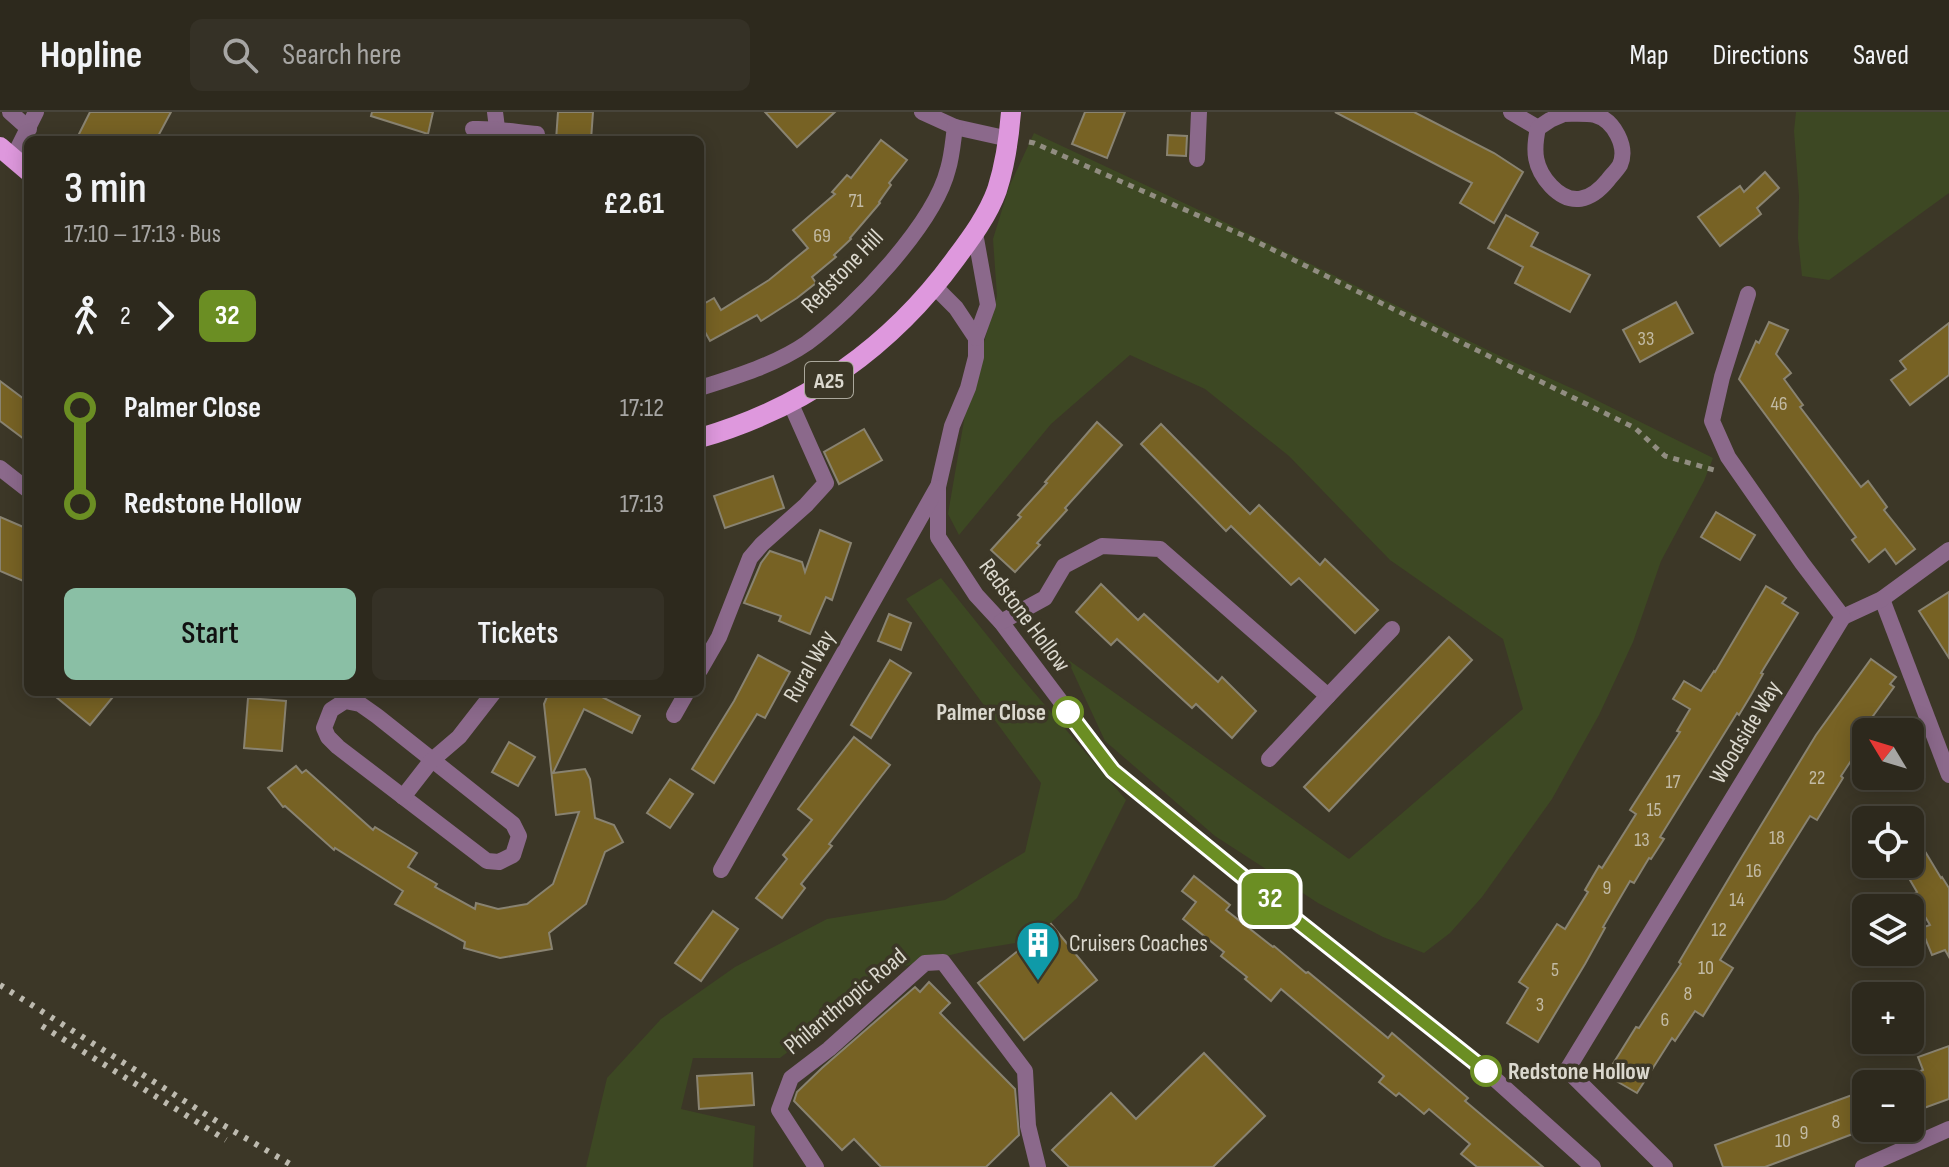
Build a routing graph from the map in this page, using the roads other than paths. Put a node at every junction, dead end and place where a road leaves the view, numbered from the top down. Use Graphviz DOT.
graph roads {
  1 [pos="10,112"];
  2 [pos="36,112"];
  3 [pos="922,112"];
  4 [pos="1011,112"];
  5 [pos="1199,112"];
  6 [pos="1511,112"];
  7 [pos="496,120"];
  8 [pos="955,127"];
  9 [pos="1538,128"];
  10 [pos="29,129"];
  11 [pos="473,129"];
  12 [pos="537,134"];
  13 [pos="26,136"];
  14 [pos="24,139"];
  15 [pos="1009,139"];
  16 [pos="14,159"];
  17 [pos="1197,159"];
  18 [pos="975,233"];
  19 [pos="935,287"];
  20 [pos="1748,294"];
  21 [pos="976,338"];
  22 [pos="704,387"];
  23 [pos="790,402"];
  24 [pos="704,437"];
  25 [pos="0,468"];
  26 [pos="24,487"];
  27 [pos="938,487"];
  28 [pos="1949,550"];
  29 [pos="1882,599"];
  30 [pos="1843,617"];
  31 [pos="1001,622"];
  32 [pos="1392,629"];
  33 [pos="704,663"];
  34 [pos="491,696"];
  35 [pos="685,696"];
  36 [pos="1328,696"];
  37 [pos="674,715"];
  38 [pos="1269,759"];
  39 [pos="431,761"];
  40 [pos="1949,775"];
  41 [pos="403,797"];
  42 [pos="721,870"];
  43 [pos="1949,1129"];
  44 [pos="816,1167"];
  45 [pos="1038,1167"];
  46 [pos="1593,1167"];
  47 [pos="1665,1167"];
  48 [pos="1863,1167"];
  1 -- 10 [label="street"];
  2 -- 10 [label="street"];
  3 -- 8 [label="street"];
  4 -- 15 [label="main road, A25"];
  5 -- 17 [label="street"];
  6 -- 9 [label="street"];
  7 -- 11 [label="street"];
  7 -- 12 [label="street"];
  8 -- 15 [label="street"];
  8 -- 22 [label="street, Redstone Hill"];
  9 -- 9 [label="street"];
  10 -- 13 [label="street"];
  14 -- 16 [label="street"];
  15 -- 18 [label="main road, A25"];
  18 -- 19 [label="main road, A25"];
  18 -- 21 [label="street, Redstone Hollow"];
  19 -- 21 [label="street"];
  19 -- 23 [label="main road, A25"];
  20 -- 30 [label="street"];
  21 -- 27 [label="street, Redstone Hollow"];
  23 -- 24 [label="main road, A25"];
  23 -- 33 [label="street"];
  25 -- 26 [label="street"];
  27 -- 31 [label="street, Redstone Hollow"];
  27 -- 42 [label="street, Rural Way"];
  28 -- 29 [label="street"];
  29 -- 30 [label="street"];
  29 -- 40 [label="street"];
  30 -- 47 [label="street, Woodside Way"];
  31 -- 36 [label="street"];
  31 -- 46 [label="street, Redstone Hollow"];
  32 -- 36 [label="street"];
  34 -- 39 [label="street"];
  35 -- 37 [label="street"];
  36 -- 38 [label="street"];
  39 -- 41 [label="street"];
  39 -- 41 [label="street"];
  39 -- 41 [label="street"];
  43 -- 48 [label="street"];
  44 -- 45 [label="street, Philanthropic Road"];
}
